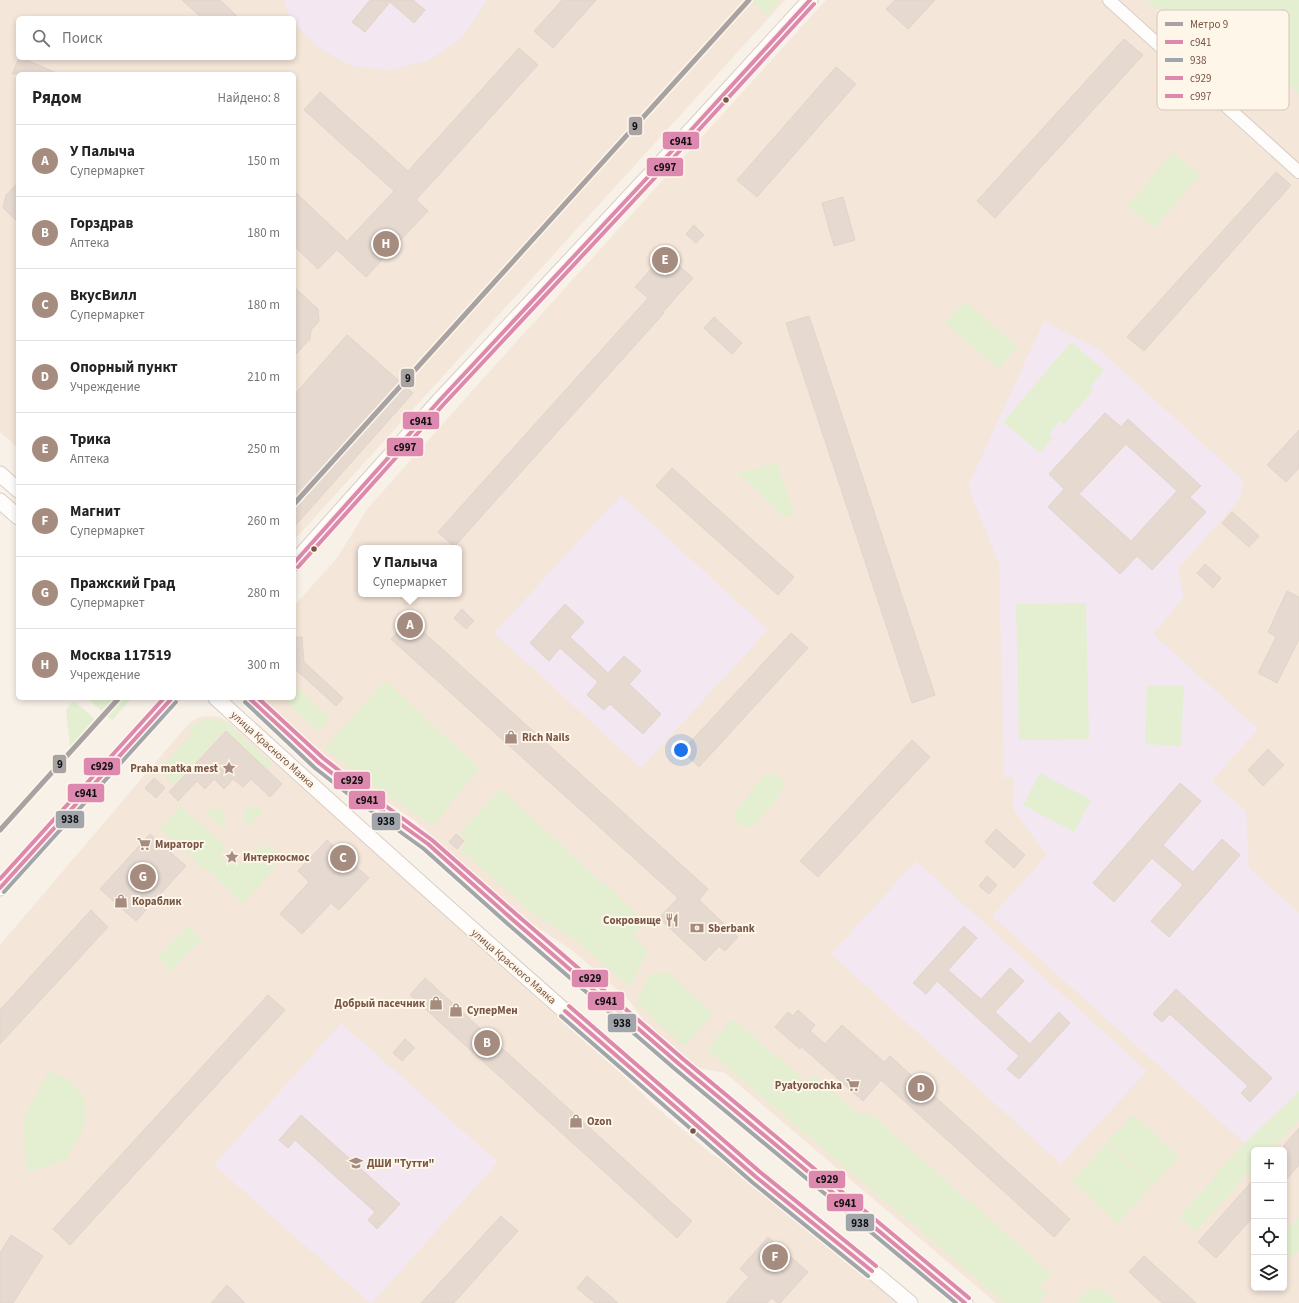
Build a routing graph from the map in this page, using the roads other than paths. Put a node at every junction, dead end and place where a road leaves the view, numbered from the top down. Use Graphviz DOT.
graph roads {
  1 [pos="810,0"];
  2 [pos="1109,0"];
  3 [pos="1157,43"];
  4 [pos="1231,110"];
  5 [pos="1299,172"];
  6 [pos="0,474"];
  7 [pos="16,488"];
  8 [pos="0,501"];
  9 [pos="16,515"];
  10 [pos="296,561"];
  11 [pos="170,700"];
  12 [pos="218,700"];
  13 [pos="251,700"];
  14 [pos="0,888"];
  15 [pos="910,1303"];
  16 [pos="965,1303"];
  1 -- 10 [label="street"];
  2 -- 3 [label="street"];
  4 -- 5 [label="street"];
  6 -- 7 [label="street"];
  8 -- 9 [label="street"];
  11 -- 14 [label="street"];
  12 -- 15 [label="street, улица Красного Маяка"];
  13 -- 16 [label="street, улица Красного Маяка"];
}
